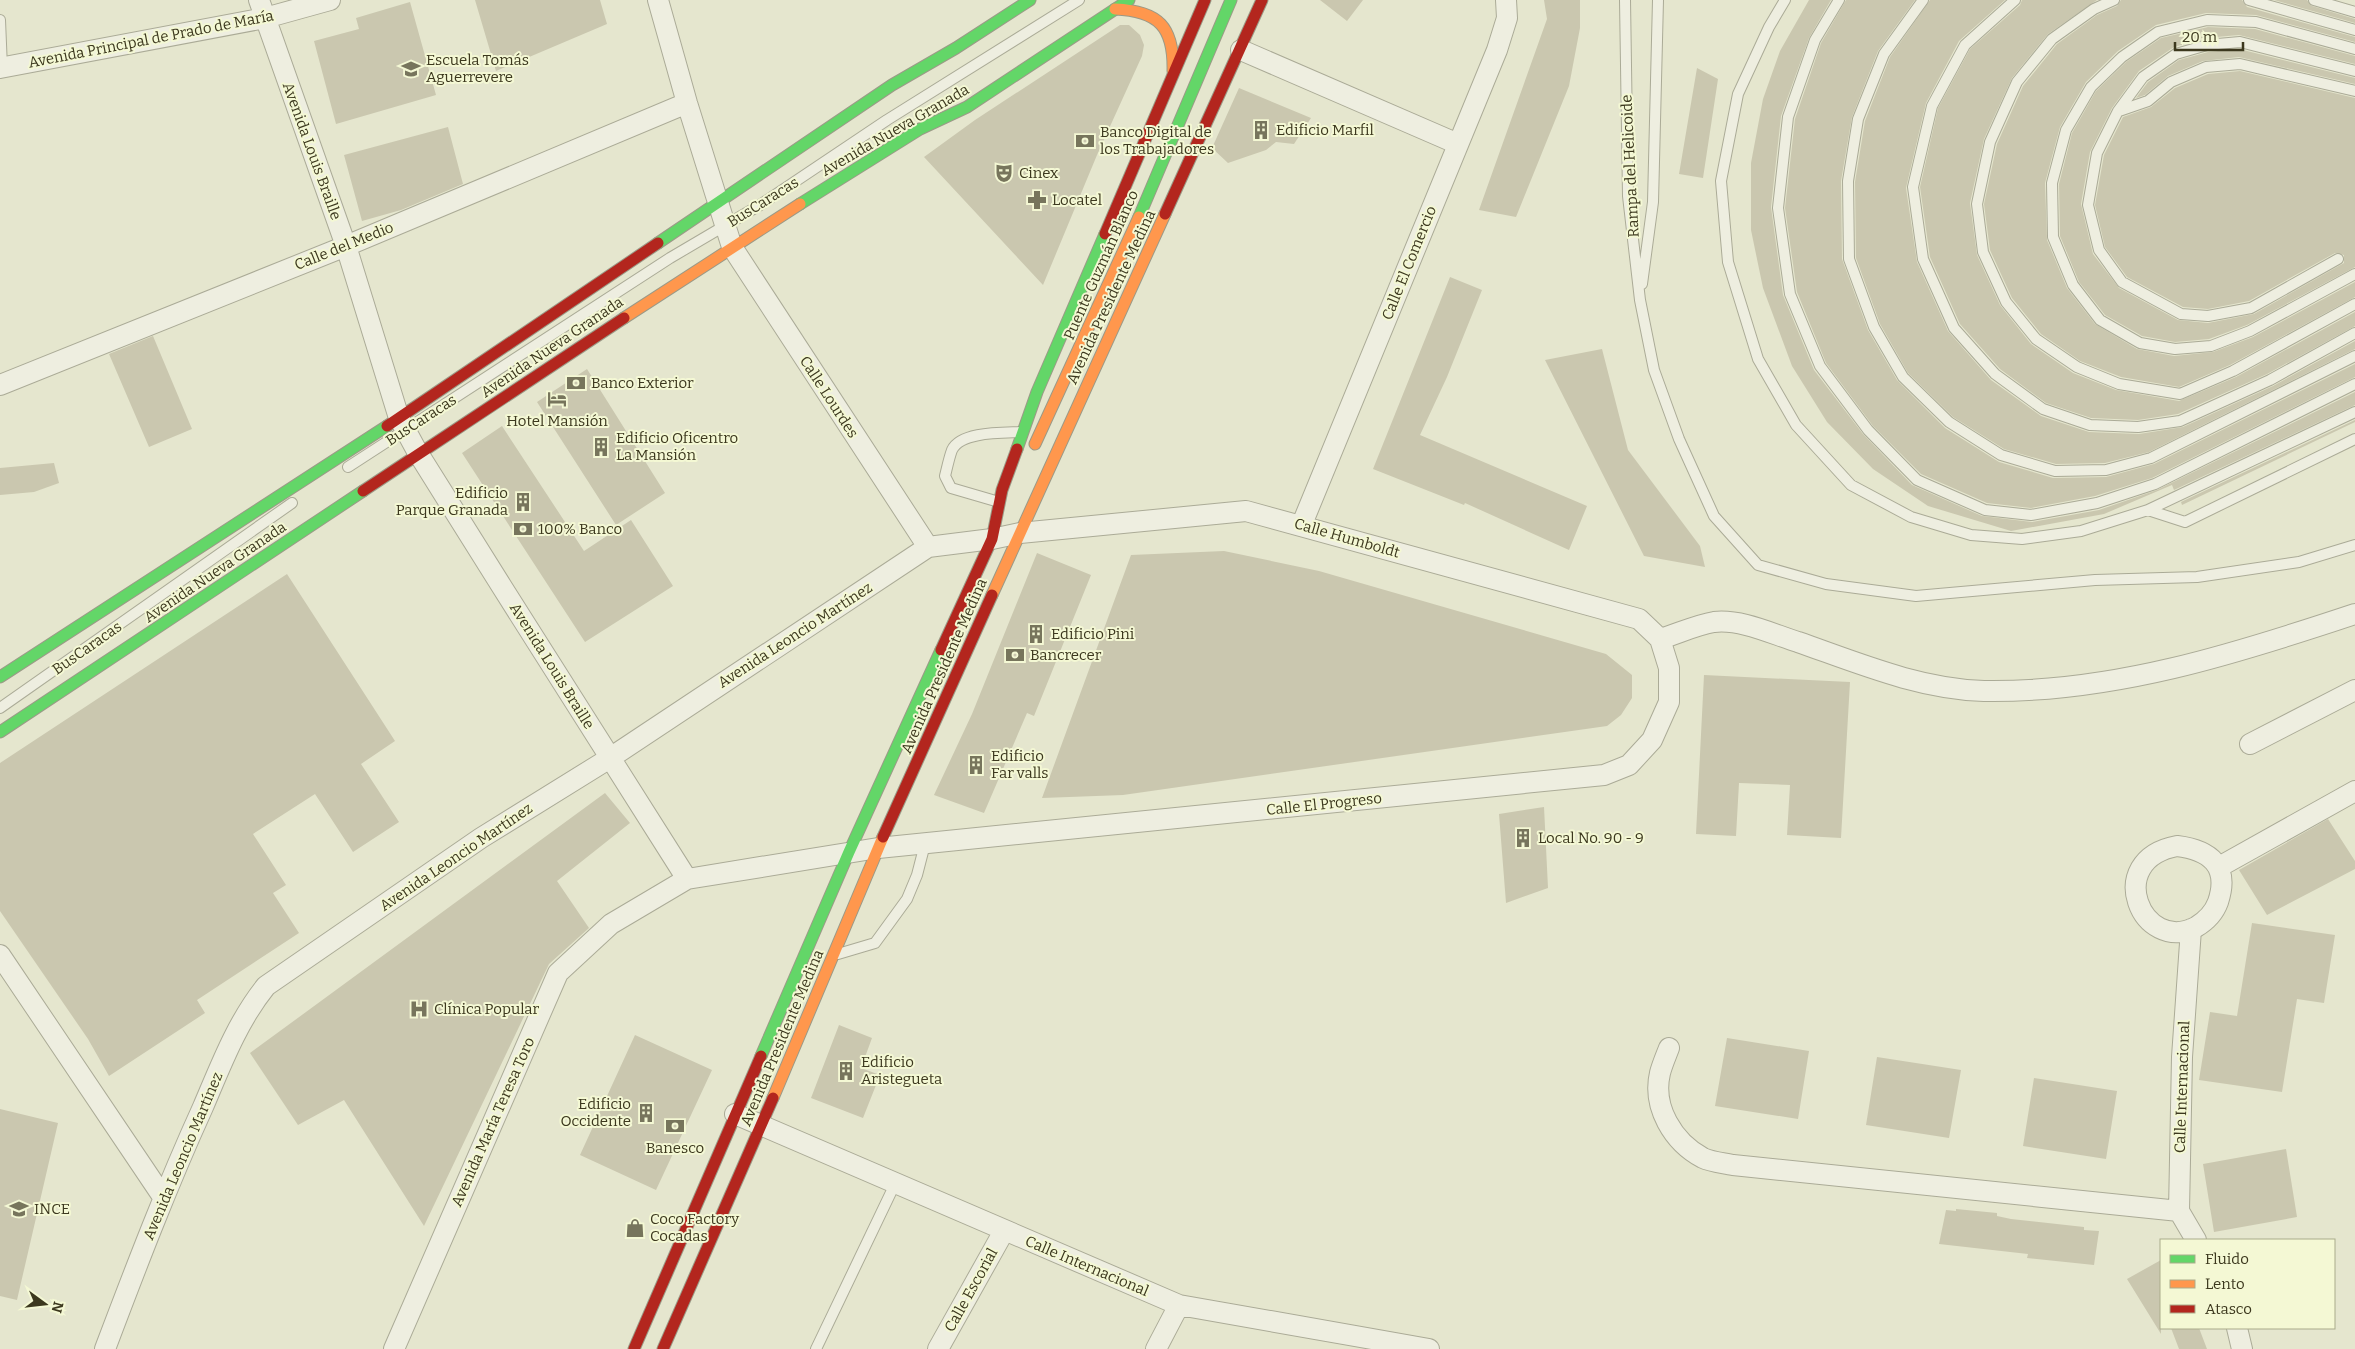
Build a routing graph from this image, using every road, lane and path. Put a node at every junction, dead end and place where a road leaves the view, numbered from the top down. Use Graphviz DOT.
graph roads {
  1 [pos="330,0"];
  2 [pos="658,0"];
  3 [pos="1030,0"];
  4 [pos="1079,0"];
  5 [pos="1129,0"];
  6 [pos="1205,0"];
  7 [pos="1231,0"];
  8 [pos="1262,0"];
  9 [pos="1506,0"];
  10 [pos="1624,0"];
  11 [pos="1658,0"];
  12 [pos="1785,0"];
  13 [pos="1839,0"];
  14 [pos="1923,0"];
  15 [pos="2015,0"];
  16 [pos="2114,0"];
  17 [pos="2249,0"];
  18 [pos="2314,0"];
  19 [pos="262,9"];
  20 [pos="1116,9"];
  21 [pos="2355,12"];
  22 [pos="0,20"];
  23 [pos="2355,30"];
  24 [pos="2355,49"];
  25 [pos="1241,50"];
  26 [pos="1,68"];
  27 [pos="2355,72"];
  28 [pos="1173,76"];
  29 [pos="2355,91"];
  30 [pos="687,104"];
  31 [pos="2118,111"];
  32 [pos="1458,144"];
  33 [pos="718,202"];
  34 [pos="725,226"];
  35 [pos="346,246"];
  36 [pos="732,247"];
  37 [pos="2338,259"];
  38 [pos="2355,274"];
  39 [pos="1640,300"];
  40 [pos="2355,304"];
  41 [pos="2355,333"];
  42 [pos="2355,356"];
  43 [pos="2355,384"];
  44 [pos="0,385"];
  45 [pos="2355,412"];
  46 [pos="402,424"];
  47 [pos="1023,432"];
  48 [pos="2355,439"];
  49 [pos="418,453"];
  50 [pos="1029,457"];
  51 [pos="336,474"];
  52 [pos="1017,483"];
  53 [pos="298,499"];
  54 [pos="999,502"];
  55 [pos="2148,510"];
  56 [pos="1302,524"];
  57 [pos="1020,533"];
  58 [pos="992,539"];
  59 [pos="2355,545"];
  60 [pos="928,547"];
  61 [pos="2355,614"];
  62 [pos="1660,639"];
  63 [pos="972,640"];
  64 [pos="0,677"];
  65 [pos="2355,690"];
  66 [pos="0,708"];
  67 [pos="0,732"];
  68 [pos="2250,744"];
  69 [pos="610,758"];
  70 [pos="2355,791"];
  71 [pos="925,844"];
  72 [pos="878,848"];
  73 [pos="849,852"];
  74 [pos="2219,867"];
  75 [pos="686,878"];
  76 [pos="2191,929"];
  77 [pos="0,956"];
  78 [pos="833,956"];
  79 [pos="1669,1048"];
  80 [pos="734,1114"];
  81 [pos="762,1126"];
  82 [pos="895,1184"];
  83 [pos="163,1197"];
  84 [pos="2178,1211"];
  85 [pos="1004,1231"];
  86 [pos="2195,1239"];
  87 [pos="1179,1305"];
  88 [pos="2236,1329"];
  89 [pos="105,1349"];
  90 [pos="394,1349"];
  91 [pos="634,1349"];
  92 [pos="662,1349"];
  93 [pos="816,1349"];
  94 [pos="938,1349"];
  95 [pos="1156,1349"];
  96 [pos="1429,1349"];
  97 [pos="2242,1349"];
  1 -- 19 [label="street, Avenida Principal de Prado de María"];
  2 -- 30 [label="street"];
  3 -- 33 [label="street, Avenida Nueva Granada"];
  4 -- 34 [label="lane, BusCaracas"];
  5 -- 20 [label="street, Avenida Nueva Granada"];
  6 -- 28 [label="street, Avenida Presidente Medina"];
  7 -- 50 [label="street, Puente Guzmán Blanco"];
  8 -- 25 [label="street, Avenida Presidente Medina"];
  9 -- 32 [label="street, Calle El Comercio"];
  10 -- 39 [label="lane, Rampa del Helicoide"];
  11 -- 39 [label="lane, Rampa del Helicoide"];
  12 -- 55 [label="lane"];
  13 -- 43 [label="lane"];
  14 -- 42 [label="lane"];
  15 -- 41 [label="lane"];
  16 -- 40 [label="lane"];
  17 -- 23 [label="lane"];
  18 -- 21 [label="lane"];
  19 -- 26 [label="street, Avenida Principal de Prado de María"];
  19 -- 35 [label="street, Avenida Louis Braille"];
  20 -- 28 [label="street"];
  20 -- 36 [label="street, Avenida Nueva Granada"];
  22 -- 26 [label="lane"];
  24 -- 38 [label="lane"];
  25 -- 32 [label="street"];
  25 -- 57 [label="street, Avenida Presidente Medina"];
  27 -- 31 [label="lane"];
  28 -- 47 [label="street, Avenida Presidente Medina"];
  29 -- 31 [label="lane"];
  30 -- 33 [label="street"];
  30 -- 35 [label="street, Calle del Medio"];
  31 -- 37 [label="lane"];
  32 -- 56 [label="street, Calle El Comercio"];
  33 -- 34 [label="street, Calle Lourdes"];
  33 -- 46 [label="street, Avenida Nueva Granada"];
  34 -- 36 [label="street, Calle Lourdes"];
  34 -- 46 [label="lane, BusCaracas"];
  35 -- 44 [label="street, Calle del Medio"];
  35 -- 46 [label="street, Avenida Louis Braille"];
  36 -- 49 [label="street, Avenida Nueva Granada"];
  36 -- 60 [label="street, Calle Lourdes"];
  39 -- 59 [label="lane"];
  45 -- 55 [label="lane"];
  46 -- 49 [label="street, Avenida Louis Braille"];
  46 -- 51 [label="lane, BusCaracas"];
  46 -- 64 [label="street, Avenida Nueva Granada"];
  47 -- 54 [label="street, Avenida Presidente Medina"];
  47 -- 54 [label="lane"];
  48 -- 55 [label="lane"];
  49 -- 67 [label="street, Avenida Nueva Granada"];
  49 -- 69 [label="street, Avenida Louis Braille"];
  52 -- 58 [label="street"];
  53 -- 66 [label="lane, BusCaracas"];
  54 -- 58 [label="street, Avenida Presidente Medina"];
  56 -- 57 [label="street, Calle Humboldt"];
  56 -- 62 [label="street, Calle Humboldt"];
  57 -- 58 [label="street, Calle Humboldt"];
  57 -- 63 [label="street, Avenida Presidente Medina"];
  58 -- 60 [label="street, Avenida Leoncio Martínez"];
  58 -- 63 [label="street"];
  58 -- 73 [label="street, Avenida Presidente Medina"];
  60 -- 69 [label="street, Avenida Leoncio Martínez"];
  61 -- 62 [label="street"];
  62 -- 71 [label="street, Calle El Progreso"];
  63 -- 72 [label="street, Avenida Presidente Medina"];
  65 -- 68 [label="street"];
  69 -- 75 [label="street, Avenida Louis Braille"];
  69 -- 83 [label="street, Avenida Leoncio Martínez"];
  70 -- 74 [label="street"];
  71 -- 72 [label="street, Calle El Progreso"];
  71 -- 78 [label="lane"];
  72 -- 73 [label="street, Calle El Progreso"];
  72 -- 78 [label="street, Avenida Presidente Medina"];
  73 -- 75 [label="street, Avenida María Teresa Toro"];
  73 -- 80 [label="street, Avenida Presidente Medina"];
  74 -- 76 [label="street"];
  74 -- 76 [label="street"];
  75 -- 90 [label="street, Avenida María Teresa Toro"];
  76 -- 84 [label="street, Calle Internacional"];
  77 -- 83 [label="street"];
  78 -- 81 [label="street, Avenida Presidente Medina"];
  79 -- 84 [label="street"];
  80 -- 81 [label="street, Calle Internacional"];
  80 -- 91 [label="street, Avenida Presidente Medina"];
  81 -- 82 [label="street, Calle Internacional"];
  81 -- 92 [label="street, Avenida Presidente Medina"];
  82 -- 85 [label="street, Calle Internacional"];
  82 -- 93 [label="lane"];
  83 -- 89 [label="street, Avenida Leoncio Martínez"];
  84 -- 86 [label="street"];
  85 -- 87 [label="street, Calle Internacional"];
  85 -- 94 [label="street, Calle Escorial"];
  87 -- 95 [label="street"];
  87 -- 96 [label="street, Calle Internacional"];
  88 -- 97 [label="street"];
}
